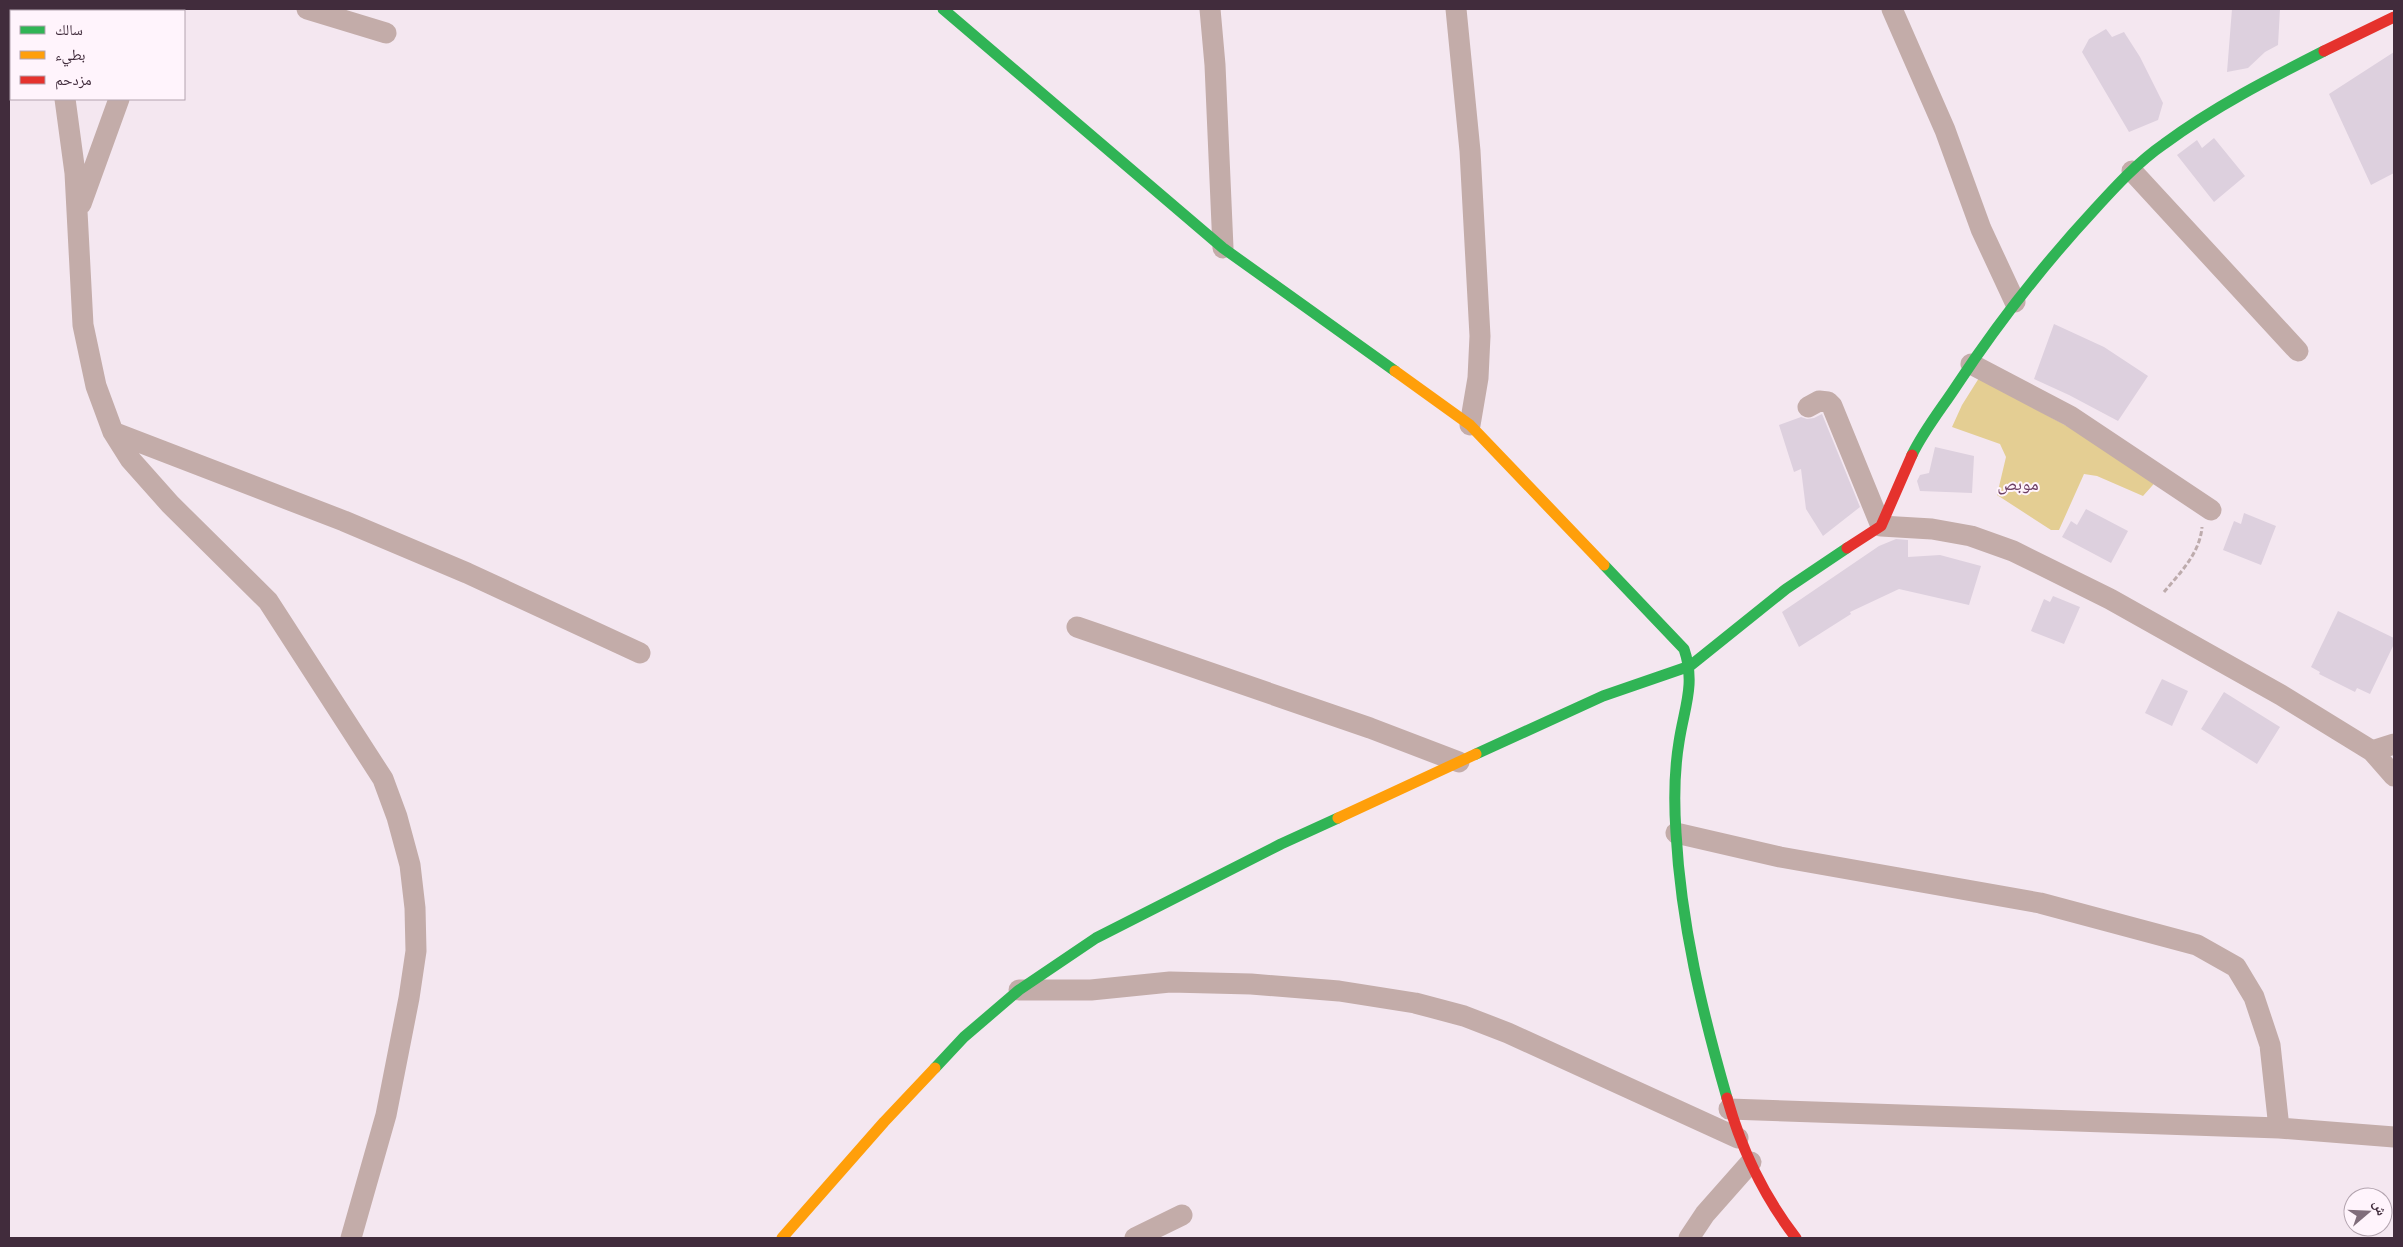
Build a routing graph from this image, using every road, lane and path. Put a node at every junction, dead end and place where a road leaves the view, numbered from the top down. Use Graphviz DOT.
graph roads {
  1 [pos="306,9"];
  2 [pos="943,9"];
  3 [pos="1210,9"];
  4 [pos="1456,9"];
  5 [pos="1892,9"];
  6 [pos="2394,17"];
  7 [pos="386,33"];
  8 [pos="65,100"];
  9 [pos="119,100"];
  10 [pos="2132,171"];
  11 [pos="78,212"];
  12 [pos="1224,248"];
  13 [pos="2015,302"];
  14 [pos="2298,351"];
  15 [pos="1971,364"];
  16 [pos="1808,407"];
  17 [pos="1470,425"];
  18 [pos="113,432"];
  19 [pos="2207,508"];
  20 [pos="1881,526"];
  21 [pos="2164,592"];
  22 [pos="1077,627"];
  23 [pos="640,653"];
  24 [pos="1690,666"];
  25 [pos="2394,744"];
  26 [pos="2372,751"];
  27 [pos="1459,762"];
  28 [pos="2394,776"];
  29 [pos="1676,833"];
  30 [pos="1019,990"];
  31 [pos="1729,1109"];
  32 [pos="2279,1128"];
  33 [pos="2394,1137"];
  34 [pos="1738,1138"];
  35 [pos="1751,1162"];
  36 [pos="1182,1215"];
  37 [pos="351,1238"];
  38 [pos="782,1238"];
  39 [pos="1135,1238"];
  40 [pos="1689,1238"];
  41 [pos="1796,1238"];
  1 -- 7 [label="street"];
  2 -- 12 [label="street"];
  3 -- 12 [label="street"];
  4 -- 17 [label="street"];
  5 -- 13 [label="street"];
  6 -- 10 [label="street"];
  8 -- 11 [label="street"];
  9 -- 11 [label="street"];
  10 -- 13 [label="street"];
  10 -- 14 [label="street"];
  11 -- 18 [label="street"];
  12 -- 17 [label="street"];
  13 -- 15 [label="street"];
  15 -- 19 [label="street"];
  15 -- 20 [label="street"];
  16 -- 20 [label="street"];
  17 -- 24 [label="street"];
  18 -- 23 [label="street"];
  18 -- 37 [label="street"];
  19 -- 21 [label="path"];
  20 -- 24 [label="street"];
  20 -- 26 [label="street"];
  22 -- 27 [label="street"];
  24 -- 27 [label="street"];
  24 -- 29 [label="street"];
  25 -- 26 [label="street"];
  26 -- 28 [label="street"];
  27 -- 30 [label="street"];
  29 -- 31 [label="street"];
  29 -- 32 [label="street"];
  30 -- 34 [label="street"];
  30 -- 38 [label="street"];
  31 -- 32 [label="street"];
  31 -- 34 [label="street"];
  32 -- 33 [label="street"];
  34 -- 35 [label="street"];
  35 -- 40 [label="street"];
  35 -- 41 [label="street"];
  36 -- 39 [label="street"];
}
